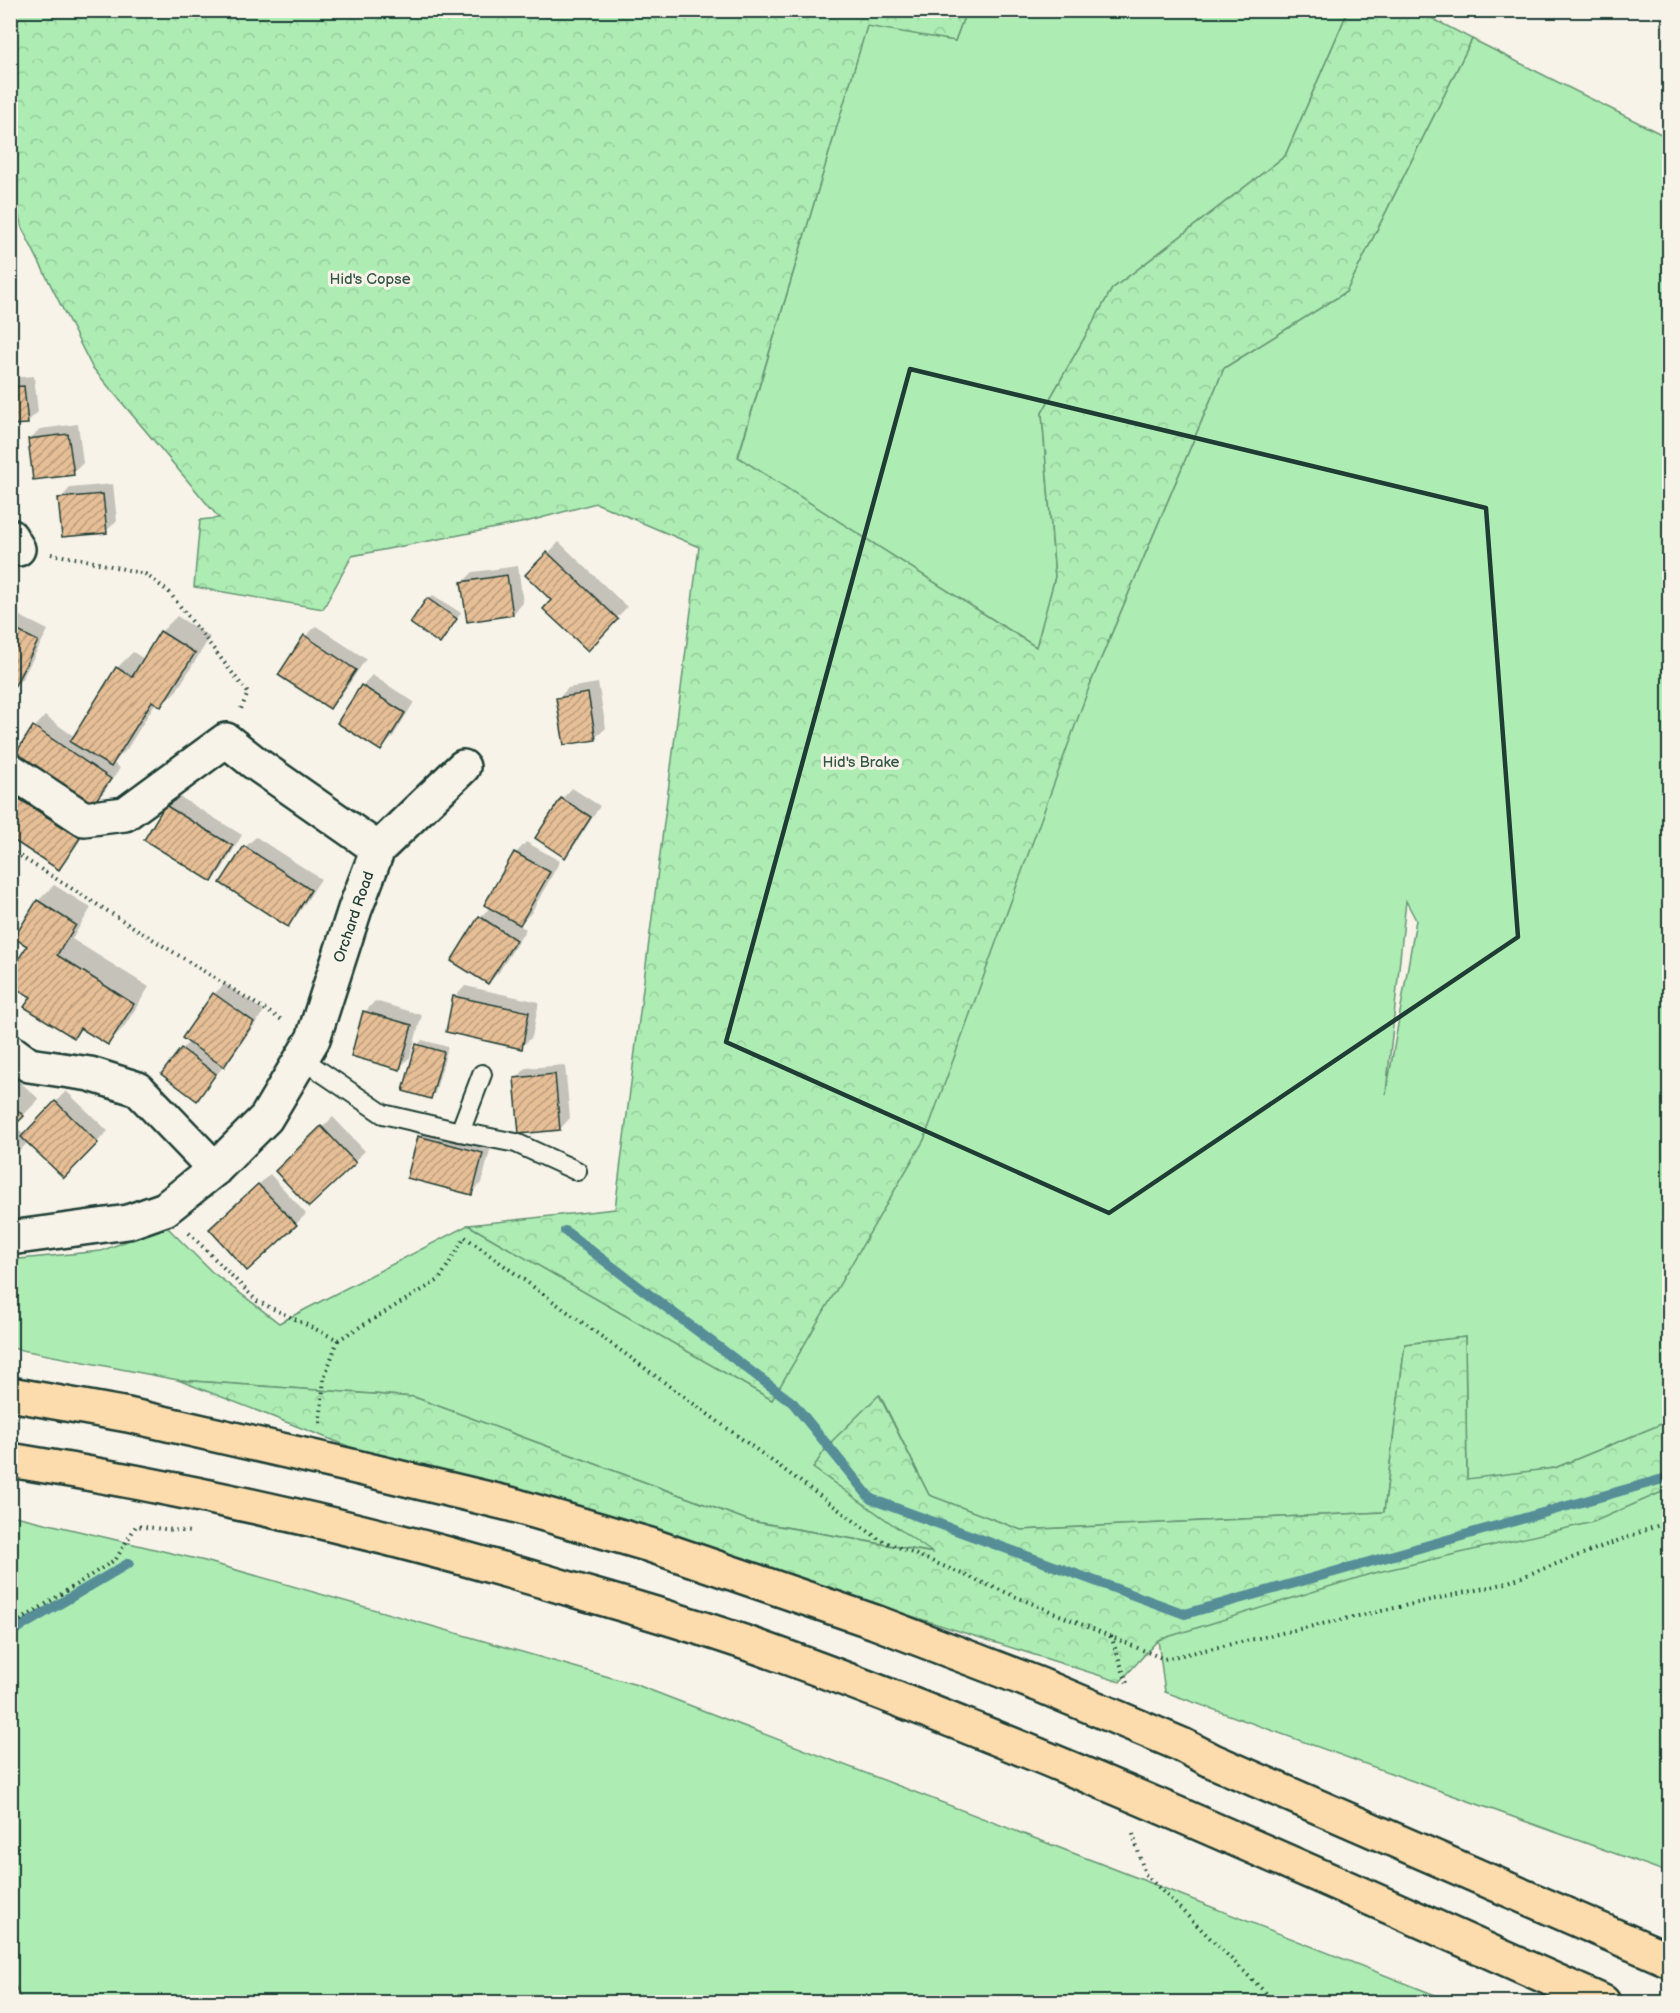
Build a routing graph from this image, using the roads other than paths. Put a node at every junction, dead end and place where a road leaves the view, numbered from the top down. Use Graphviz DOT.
graph roads {
  1 [pos="463,767"];
  2 [pos="10,770"];
  3 [pos="378,849"];
  4 [pos="308,1049"];
  5 [pos="10,1051"];
  6 [pos="482,1074"];
  7 [pos="460,1132"];
  8 [pos="215,1169"];
  9 [pos="577,1170"];
  10 [pos="10,1239"];
  11 [pos="10,1394"];
  12 [pos="10,1460"];
  13 [pos="1670,1960"];
  14 [pos="1603,2002"];
  1 -- 3 [label="street"];
  2 -- 3 [label="street"];
  3 -- 4 [label="street, Orchard Road"];
  4 -- 7 [label="lane"];
  4 -- 8 [label="street, Orchard Road"];
  5 -- 8 [label="street"];
  6 -- 7 [label="lane"];
  7 -- 9 [label="lane"];
  8 -- 10 [label="street, Orchard Road"];
  11 -- 13 [label="highway"];
  12 -- 14 [label="highway"];
}
